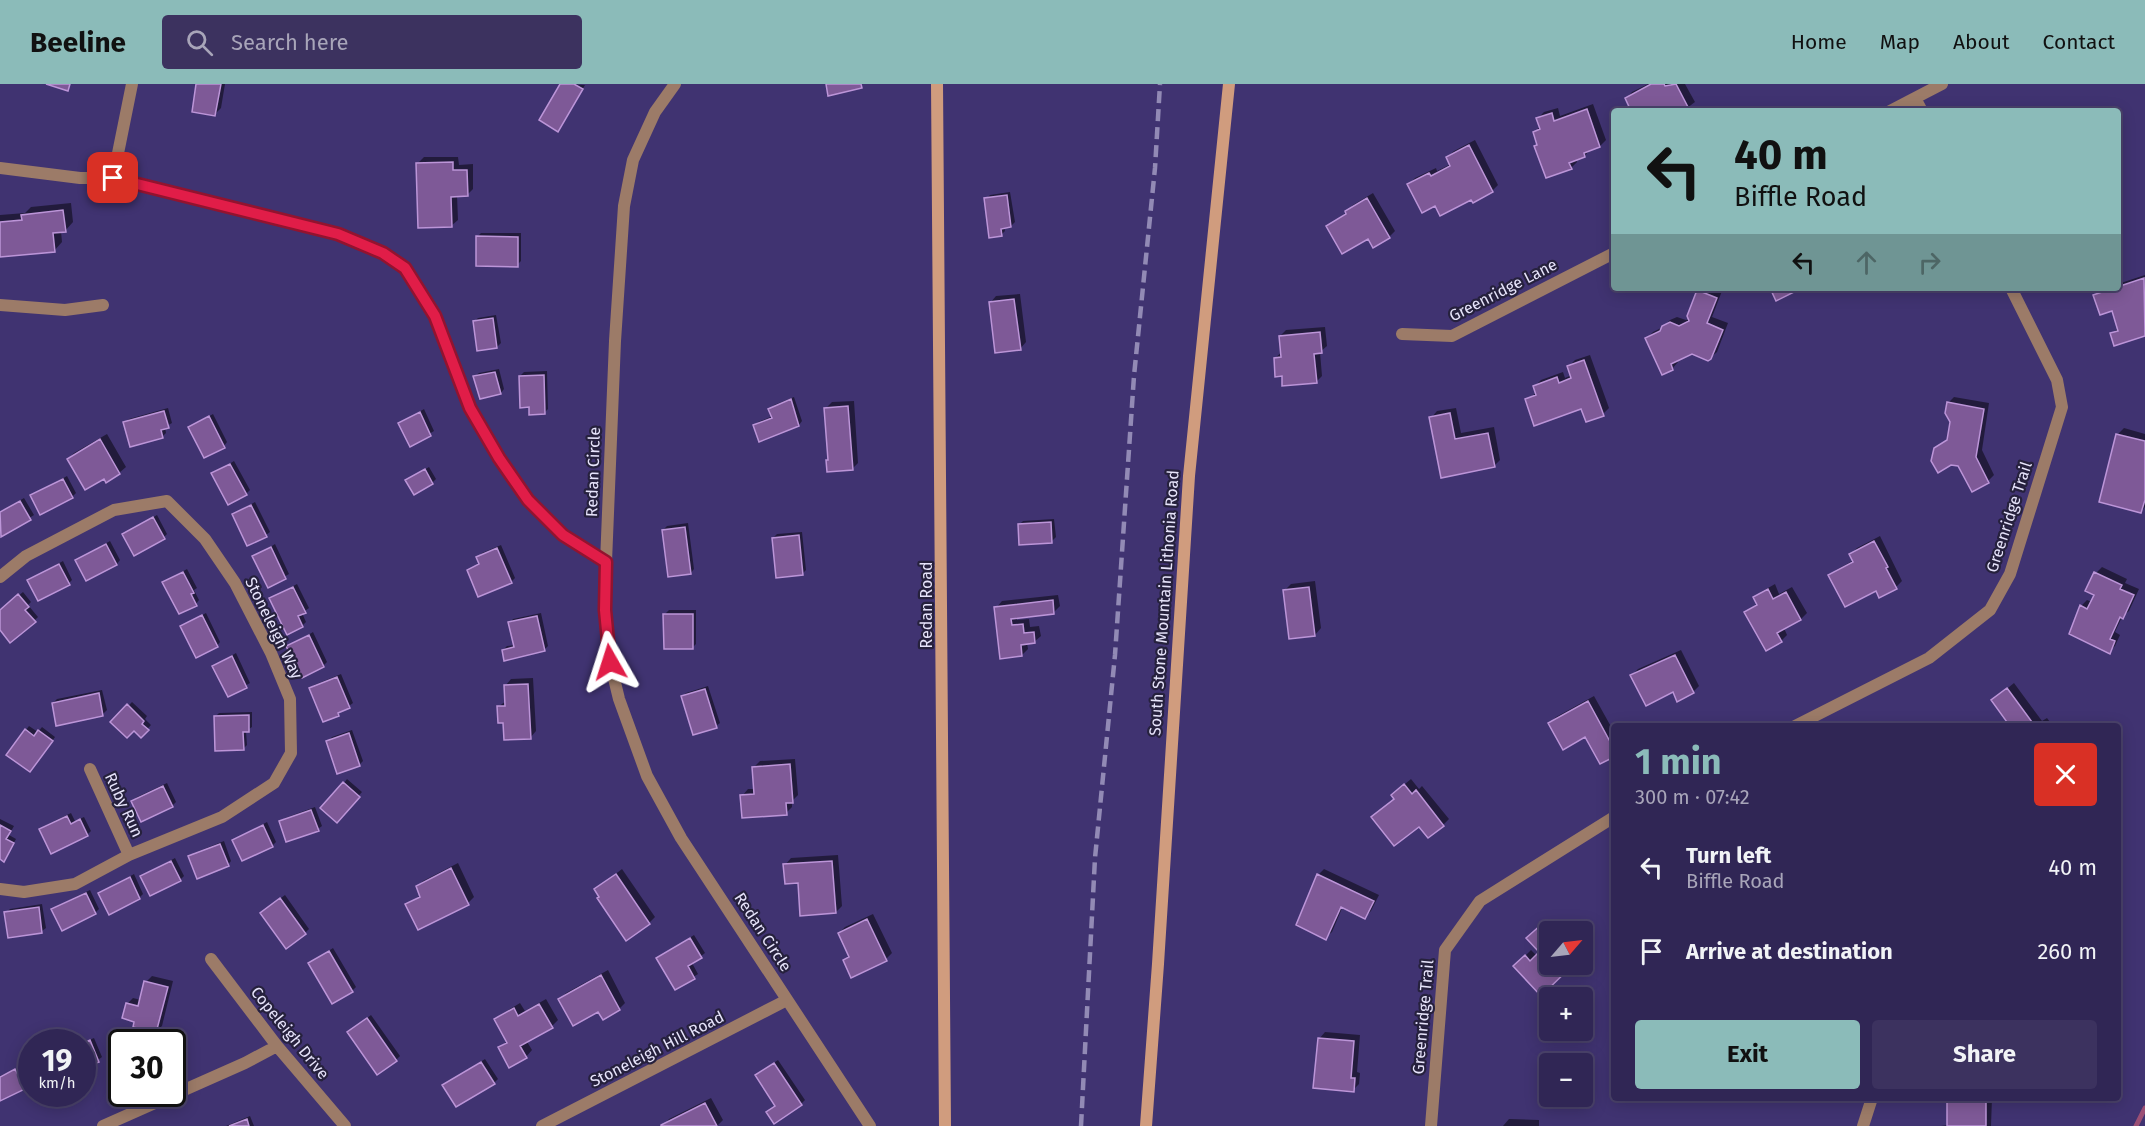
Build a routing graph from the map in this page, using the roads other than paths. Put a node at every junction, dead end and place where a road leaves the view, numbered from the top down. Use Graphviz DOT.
graph roads {
  1 [pos="132,84"];
  2 [pos="675,84"];
  3 [pos="937,84"];
  4 [pos="1229,84"];
  5 [pos="1942,84"];
  6 [pos="1916,98"];
  7 [pos="1896,108"];
  8 [pos="1921,108"];
  9 [pos="0,168"];
  10 [pos="113,178"];
  11 [pos="1611,255"];
  12 [pos="2012,291"];
  13 [pos="0,305"];
  14 [pos="103,305"];
  15 [pos="1402,334"];
  16 [pos="606,562"];
  17 [pos="0,576"];
  18 [pos="1801,723"];
  19 [pos="90,769"];
  20 [pos="1611,819"];
  21 [pos="129,855"];
  22 [pos="0,889"];
  23 [pos="211,959"];
  24 [pos="787,1000"];
  25 [pos="277,1046"];
  26 [pos="1871,1101"];
  27 [pos="103,1126"];
  28 [pos="345,1126"];
  29 [pos="542,1126"];
  30 [pos="870,1126"];
  31 [pos="945,1126"];
  32 [pos="1146,1126"];
  33 [pos="1431,1126"];
  34 [pos="1863,1126"];
  1 -- 10 [label="street"];
  2 -- 16 [label="street, Redan Circle"];
  3 -- 31 [label="main road, Redan Road"];
  4 -- 32 [label="main road, South Stone Mountain Lithonia Road"];
  5 -- 6 [label="street"];
  6 -- 7 [label="street"];
  6 -- 8 [label="street"];
  9 -- 10 [label="street"];
  10 -- 16 [label="street"];
  11 -- 15 [label="street, Greenridge Lane"];
  12 -- 18 [label="street, Greenridge Trail"];
  13 -- 14 [label="street"];
  16 -- 24 [label="street, Redan Circle"];
  17 -- 21 [label="street, Stoneleigh Way"];
  19 -- 21 [label="street, Ruby Run"];
  20 -- 33 [label="street, Greenridge Trail"];
  21 -- 22 [label="street, Stoneleigh Way"];
  23 -- 25 [label="street, Copeleigh Drive"];
  24 -- 29 [label="street, Stoneleigh Hill Road"];
  24 -- 30 [label="street, Redan Circle"];
  25 -- 27 [label="street"];
  25 -- 28 [label="street, Copeleigh Drive"];
  26 -- 34 [label="street"];
}
